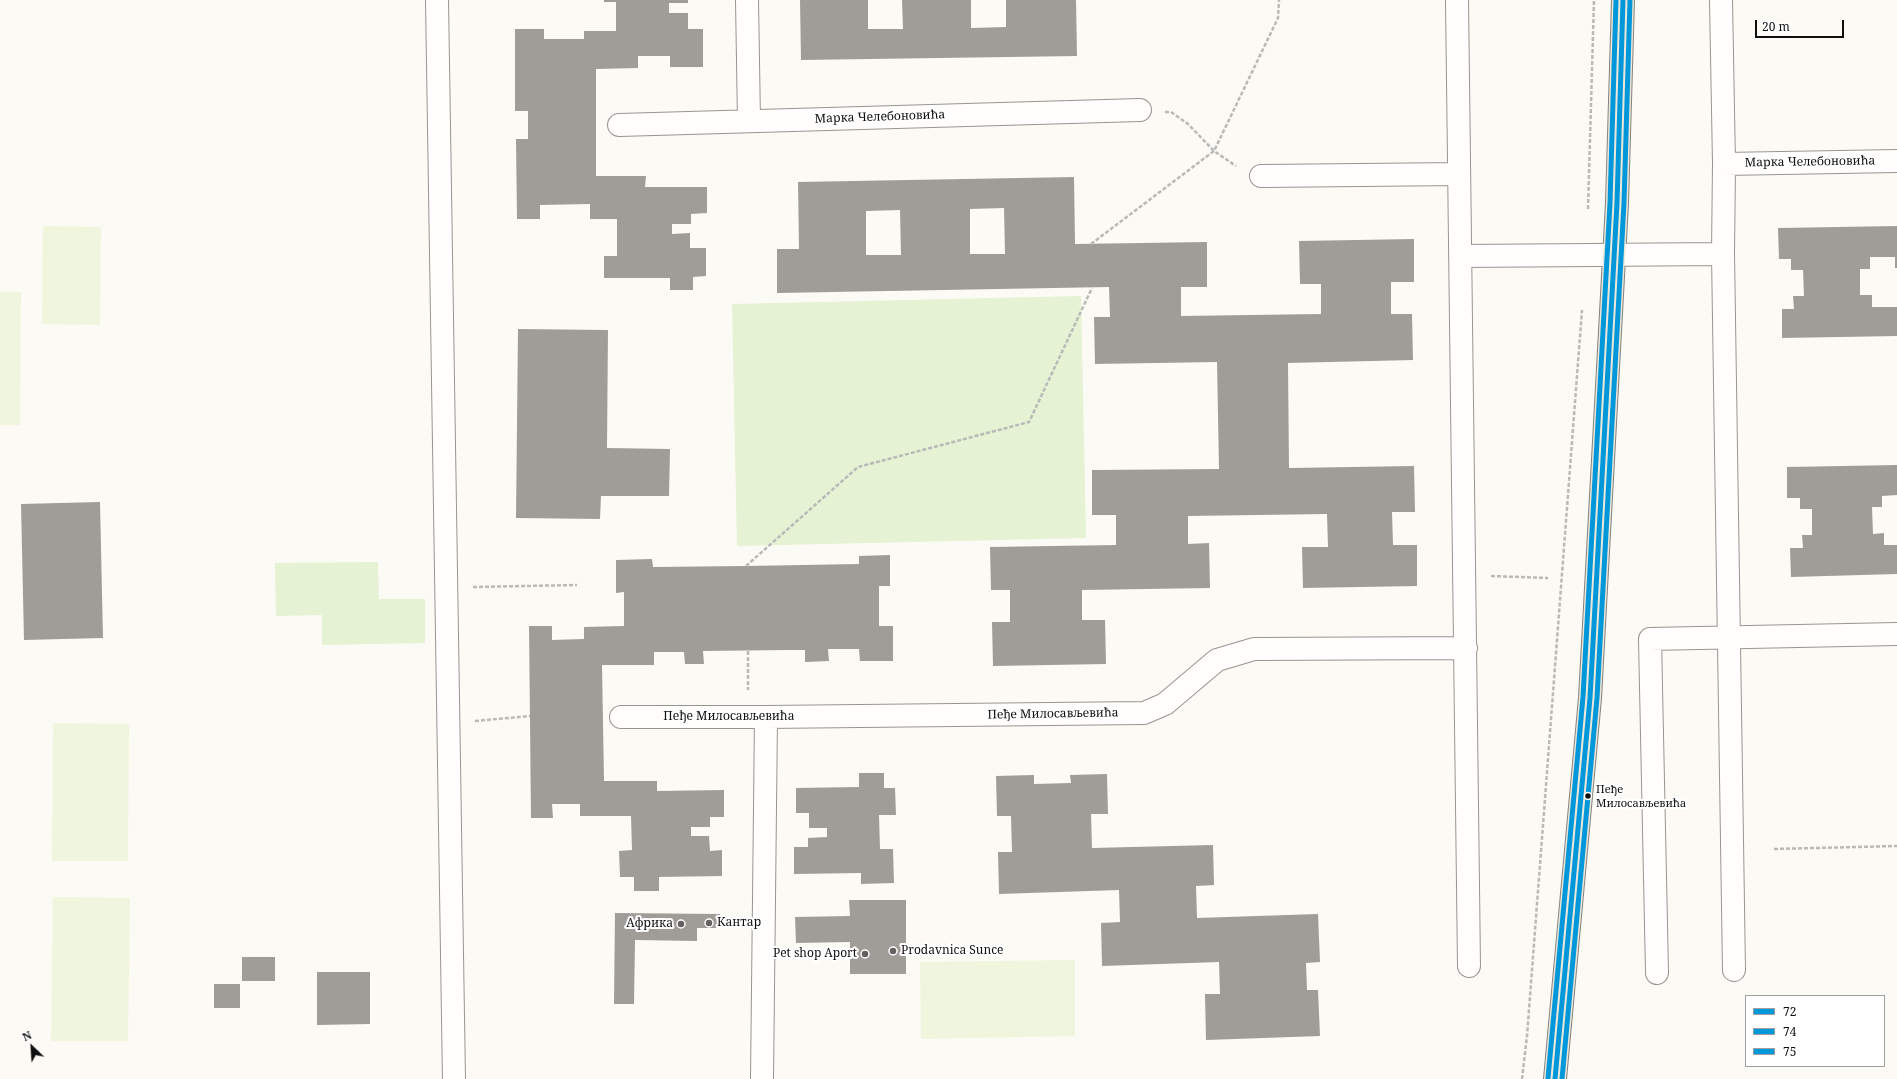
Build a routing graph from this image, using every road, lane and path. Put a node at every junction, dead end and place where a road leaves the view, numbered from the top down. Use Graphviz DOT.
graph roads {
  1 [pos="437,0"];
  2 [pos="747,0"];
  3 [pos="1279,0"];
  4 [pos="1457,0"];
  5 [pos="1594,0"];
  6 [pos="1622,0"];
  7 [pos="1721,0"];
  8 [pos="1140,110"];
  9 [pos="749,121"];
  10 [pos="619,125"];
  11 [pos="1214,151"];
  12 [pos="1897,161"];
  13 [pos="1724,164"];
  14 [pos="1459,174"];
  15 [pos="1261,176"];
  16 [pos="1091,244"];
  17 [pos="1587,254"];
  18 [pos="1615,254"];
  19 [pos="1723,254"];
  20 [pos="1460,256"];
  21 [pos="1092,288"];
  22 [pos="1582,309"];
  23 [pos="746,566"];
  24 [pos="1465,575"];
  25 [pos="1548,578"];
  26 [pos="577,585"];
  27 [pos="446,587"];
  28 [pos="1897,634"];
  29 [pos="1730,637"];
  30 [pos="1466,648"];
  31 [pos="748,651"];
  32 [pos="530,716"];
  33 [pos="621,717"];
  34 [pos="757,717"];
  35 [pos="449,723"];
  36 [pos="1897,846"];
  37 [pos="1774,850"];
  38 [pos="1469,966"];
  39 [pos="1734,970"];
  40 [pos="1657,973"];
  41 [pos="454,1079"];
  42 [pos="762,1079"];
  43 [pos="1522,1079"];
  44 [pos="1555,1079"];
  1 -- 27 [label="street"];
  2 -- 9 [label="street"];
  3 -- 11 [label="path"];
  4 -- 14 [label="street"];
  5 -- 17 [label="path"];
  6 -- 18 [label="main road"];
  7 -- 13 [label="street"];
  8 -- 9 [label="street, Марка Челебоновића"];
  8 -- 11 [label="path"];
  9 -- 10 [label="street, Марка Челебоновића"];
  11 -- 15 [label="path"];
  11 -- 16 [label="path"];
  12 -- 13 [label="street, Марка Челебоновића"];
  13 -- 19 [label="street"];
  14 -- 15 [label="street"];
  14 -- 20 [label="street"];
  17 -- 18 [label="street"];
  17 -- 20 [label="street"];
  18 -- 19 [label="street"];
  18 -- 44 [label="main road"];
  19 -- 29 [label="street"];
  20 -- 24 [label="street"];
  21 -- 23 [label="path"];
  22 -- 43 [label="path"];
  24 -- 25 [label="path"];
  24 -- 30 [label="street"];
  26 -- 27 [label="path"];
  27 -- 35 [label="street"];
  28 -- 29 [label="street"];
  29 -- 39 [label="street"];
  29 -- 40 [label="street"];
  30 -- 34 [label="street, Пеђе Милосављевића"];
  30 -- 38 [label="street"];
  31 -- 34 [label="path"];
  32 -- 35 [label="path"];
  33 -- 34 [label="street, Пеђе Милосављевића"];
  34 -- 42 [label="street"];
  35 -- 41 [label="street"];
  36 -- 37 [label="path"];
}
